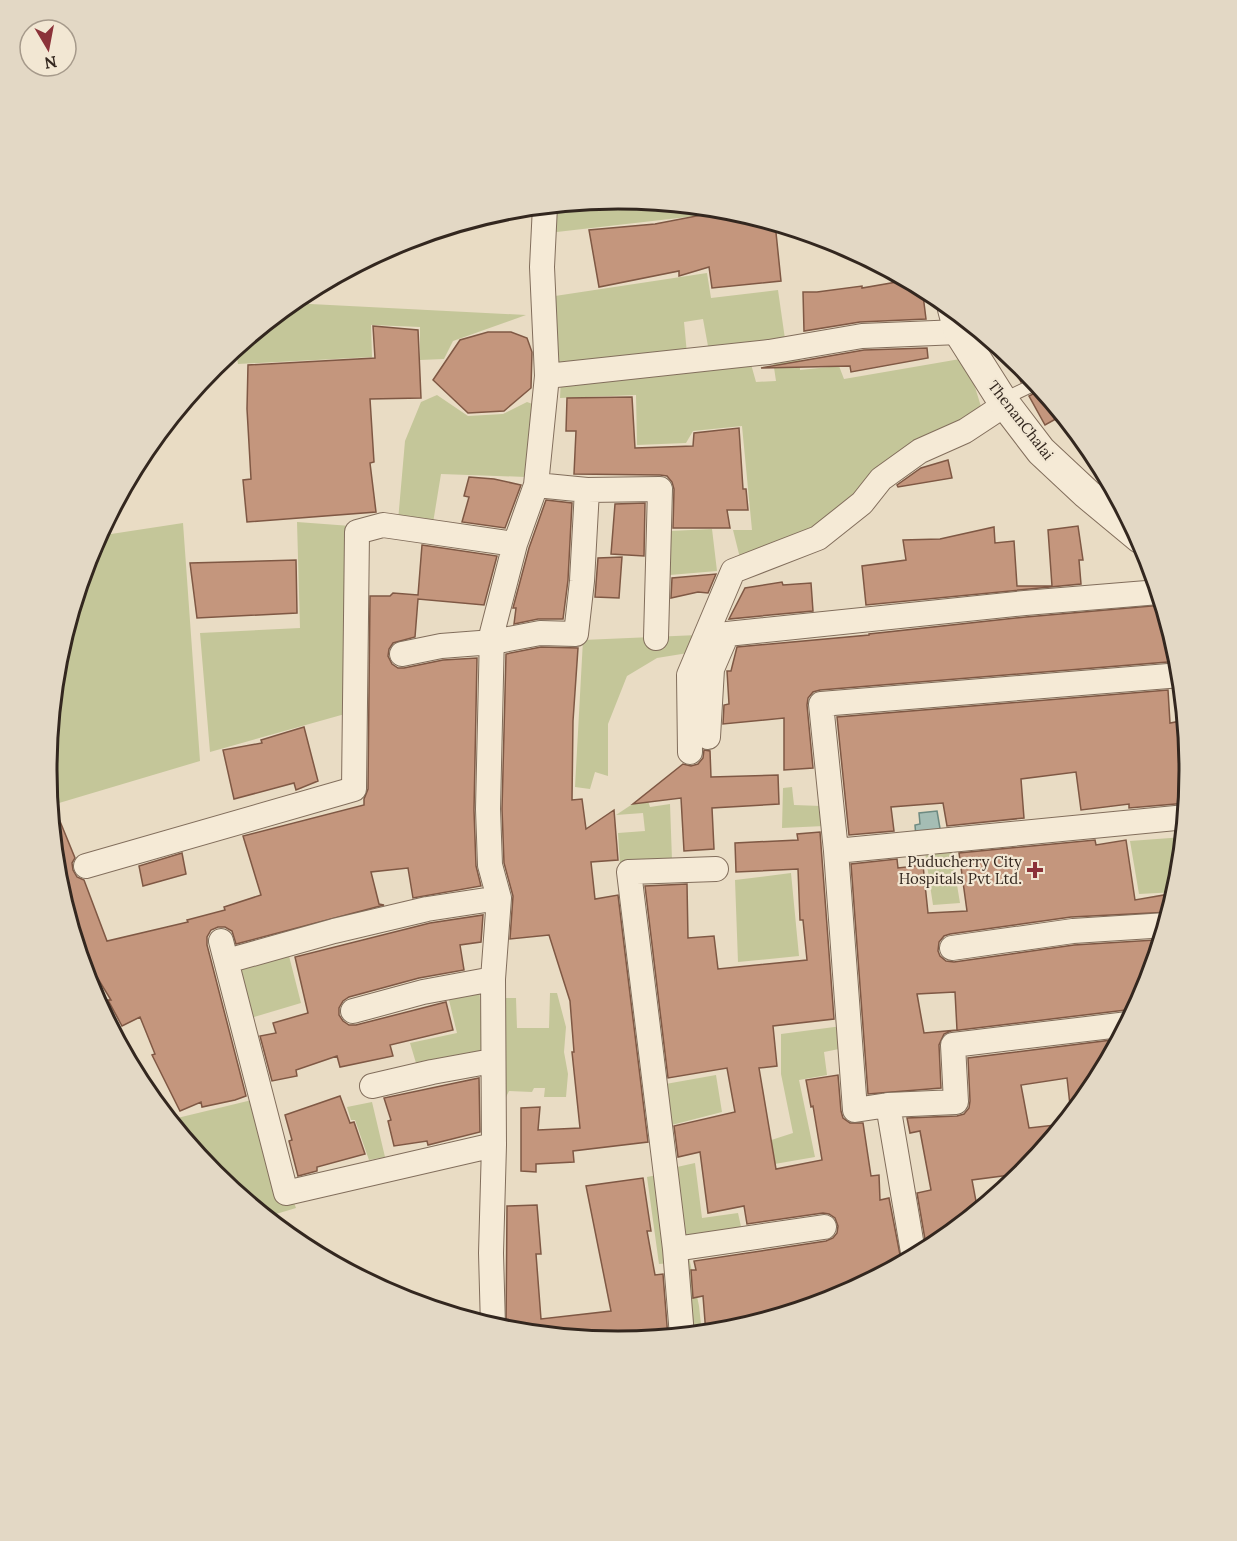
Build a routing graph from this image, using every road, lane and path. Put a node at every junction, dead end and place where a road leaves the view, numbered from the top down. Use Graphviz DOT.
graph roads {
  1 [pos="545,214"];
  2 [pos="953,320"];
  3 [pos="958,324"];
  4 [pos="547,376"];
  5 [pos="1029,387"];
  6 [pos="1004,402"];
  7 [pos="536,485"];
  8 [pos="587,490"];
  9 [pos="1123,524"];
  10 [pos="515,544"];
  11 [pos="1151,593"];
  12 [pos="656,638"];
  13 [pos="493,642"];
  14 [pos="402,654"];
  15 [pos="1171,676"];
  16 [pos="708,737"];
  17 [pos="690,752"];
  18 [pos="1178,819"];
  19 [pos="836,851"];
  20 [pos="86,866"];
  21 [pos="716,869"];
  22 [pos="499,898"];
  23 [pos="1158,926"];
  24 [pos="952,948"];
  25 [pos="493,979"];
  26 [pos="353,1011"];
  27 [pos="1119,1025"];
  28 [pos="492,1061"];
  29 [pos="372,1086"];
  30 [pos="888,1105"];
  31 [pos="494,1144"];
  32 [pos="824,1227"];
  33 [pos="912,1248"];
  34 [pos="675,1249"];
  35 [pos="494,1318"];
  36 [pos="681,1328"];
  1 -- 4 [label="street"];
  2 -- 4 [label="street"];
  3 -- 6 [label="street, ThenanChalai"];
  4 -- 7 [label="street"];
  5 -- 6 [label="lane"];
  6 -- 9 [label="street, ThenanChalai"];
  6 -- 17 [label="street"];
  7 -- 8 [label="street"];
  7 -- 10 [label="street"];
  8 -- 12 [label="street"];
  8 -- 13 [label="street"];
  10 -- 13 [label="street"];
  10 -- 20 [label="street"];
  11 -- 16 [label="street"];
  13 -- 14 [label="street"];
  13 -- 22 [label="street"];
  15 -- 19 [label="street"];
  18 -- 19 [label="street"];
  19 -- 30 [label="street"];
  21 -- 34 [label="street"];
  22 -- 25 [label="street"];
  22 -- 31 [label="street"];
  23 -- 24 [label="street"];
  25 -- 26 [label="street"];
  25 -- 28 [label="street"];
  27 -- 30 [label="street"];
  28 -- 29 [label="street"];
  28 -- 31 [label="street"];
  30 -- 33 [label="street"];
  31 -- 35 [label="street"];
  32 -- 34 [label="street"];
  34 -- 36 [label="street"];
}
